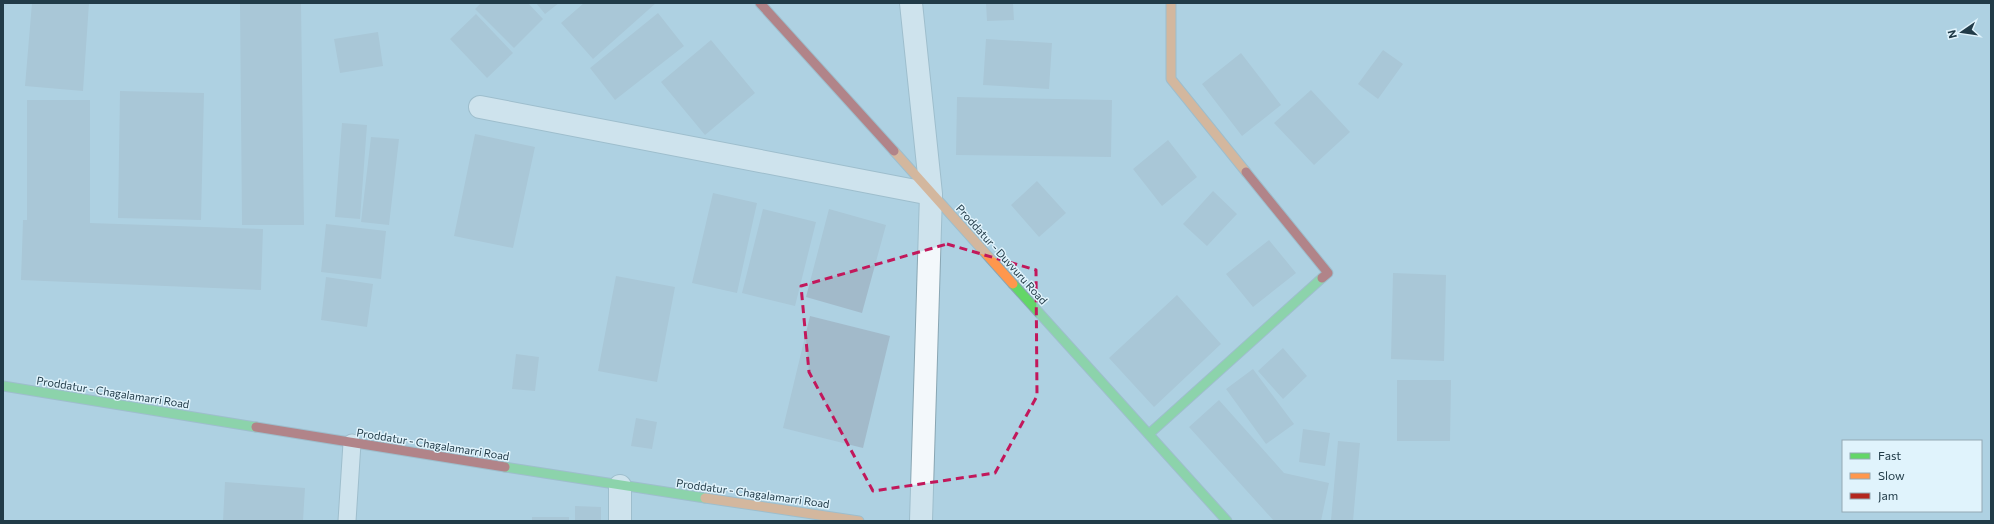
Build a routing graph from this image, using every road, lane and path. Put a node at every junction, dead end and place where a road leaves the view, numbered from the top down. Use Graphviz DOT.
graph roads {
  1 [pos="760,3"];
  2 [pos="912,3"];
  3 [pos="1171,3"];
  4 [pos="480,107"];
  5 [pos="931,194"];
  6 [pos="3,386"];
  7 [pos="1149,434"];
  8 [pos="352,443"];
  9 [pos="620,486"];
  10 [pos="795,516"];
  11 [pos="347,521"];
  12 [pos="620,521"];
  13 [pos="859,521"];
  14 [pos="921,521"];
  15 [pos="1227,521"];
  1 -- 5 [label="main road, Proddatur - Duvvuru Road"];
  2 -- 5 [label="street"];
  3 -- 7 [label="main road"];
  4 -- 5 [label="street"];
  5 -- 7 [label="main road, Proddatur - Duvvuru Road"];
  5 -- 14 [label="street"];
  6 -- 8 [label="main road, Proddatur - Chagalamarri Road"];
  7 -- 15 [label="main road, Proddatur - Duvvuru Road"];
  8 -- 9 [label="main road, Proddatur - Chagalamarri Road"];
  8 -- 11 [label="lane"];
  9 -- 10 [label="main road, Proddatur - Chagalamarri Road"];
  9 -- 12 [label="street"];
  10 -- 13 [label="main road, Proddatur - Chagalamarri Road"];
}
